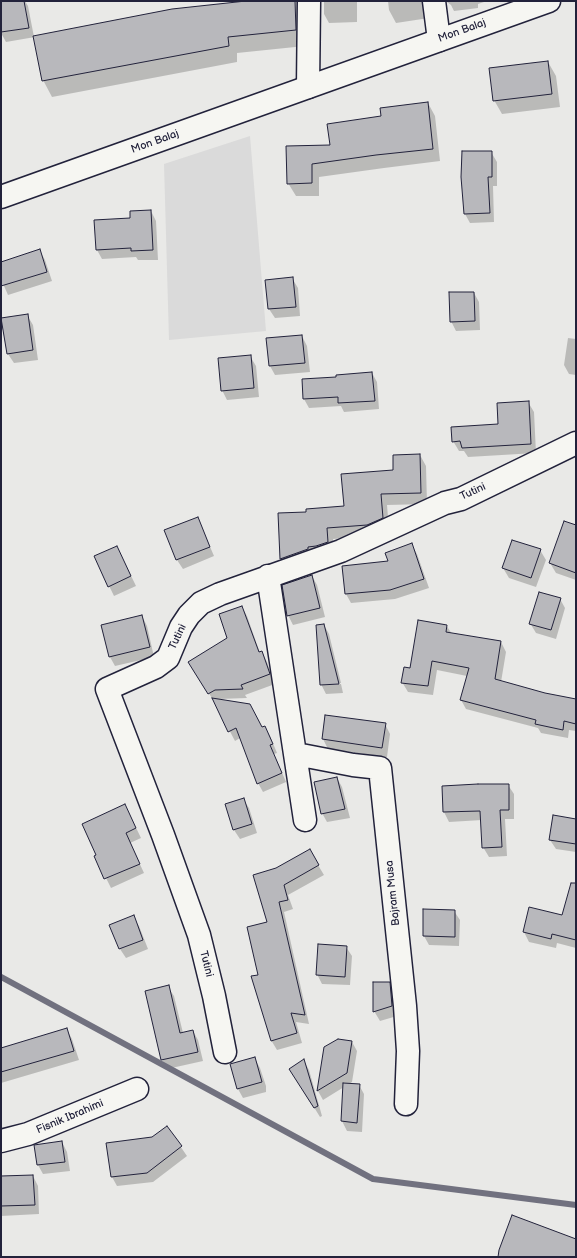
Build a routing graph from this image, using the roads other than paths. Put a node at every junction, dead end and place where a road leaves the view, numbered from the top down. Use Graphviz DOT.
graph roads {
  1 [pos="309,1"];
  2 [pos="434,1"];
  3 [pos="549,1"];
  4 [pos="439,40"];
  5 [pos="308,87"];
  6 [pos="1,197"];
  7 [pos="576,443"];
  8 [pos="268,576"];
  9 [pos="296,754"];
  10 [pos="305,820"];
  11 [pos="225,1052"];
  12 [pos="137,1089"];
  13 [pos="406,1104"];
  14 [pos="1,1141"];
  1 -- 5 [label="street"];
  2 -- 4 [label="street"];
  3 -- 4 [label="street, Mon Balaj"];
  4 -- 5 [label="street, Mon Balaj"];
  5 -- 6 [label="street, Mon Balaj"];
  7 -- 8 [label="street, Tutini"];
  8 -- 9 [label="street"];
  8 -- 11 [label="street, Tutini"];
  9 -- 10 [label="street"];
  9 -- 13 [label="street, Bajram Musa"];
  12 -- 14 [label="street, Fisnik Ibrahimi"];
}
